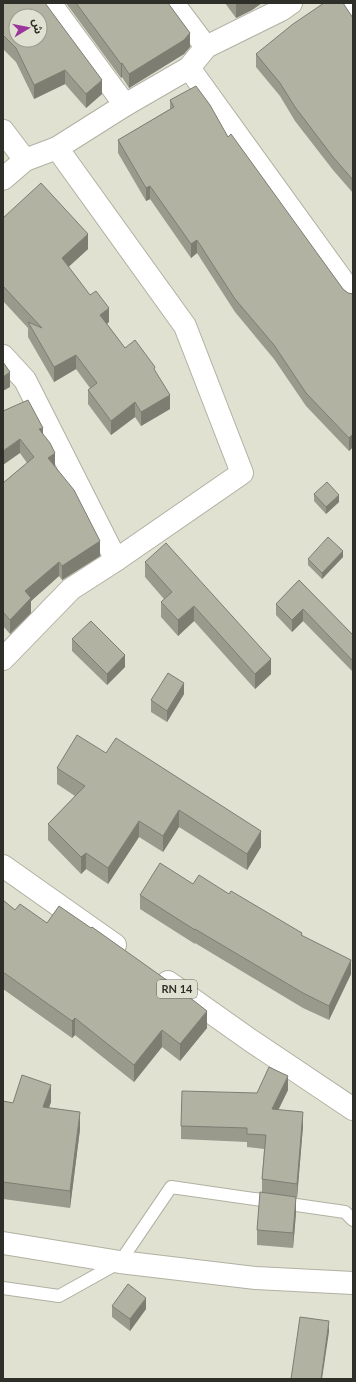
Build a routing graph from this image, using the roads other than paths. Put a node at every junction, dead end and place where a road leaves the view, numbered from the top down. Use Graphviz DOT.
graph roads {
  1 [pos="50,3"];
  2 [pos="173,3"];
  3 [pos="349,3"];
  4 [pos="282,5"];
  5 [pos="353,9"];
  6 [pos="206,47"];
  7 [pos="189,68"];
  8 [pos="125,105"];
  9 [pos="3,131"];
  10 [pos="57,148"];
  11 [pos="25,160"];
  12 [pos="3,179"];
  13 [pos="353,295"];
  14 [pos="3,356"];
  15 [pos="116,560"];
  16 [pos="3,659"];
  17 [pos="3,866"];
  18 [pos="133,958"];
  19 [pos="152,971"];
  20 [pos="353,1109"];
  21 [pos="353,1220"];
  22 [pos="3,1243"];
  23 [pos="120,1262"];
  24 [pos="353,1283"];
  25 [pos="3,1288"];
  1 -- 8 [label="street"];
  2 -- 6 [label="street"];
  3 -- 5 [label="street"];
  4 -- 6 [label="street"];
  6 -- 7 [label="street"];
  7 -- 8 [label="street"];
  7 -- 13 [label="street"];
  8 -- 10 [label="street"];
  9 -- 11 [label="street"];
  10 -- 11 [label="street"];
  10 -- 15 [label="street"];
  11 -- 12 [label="street"];
  14 -- 15 [label="street"];
  15 -- 16 [label="street"];
  17 -- 18 [label="street"];
  19 -- 20 [label="street, RN 14"];
  21 -- 23 [label="lane"];
  22 -- 23 [label="street"];
  23 -- 24 [label="street"];
  23 -- 25 [label="lane"];
}
